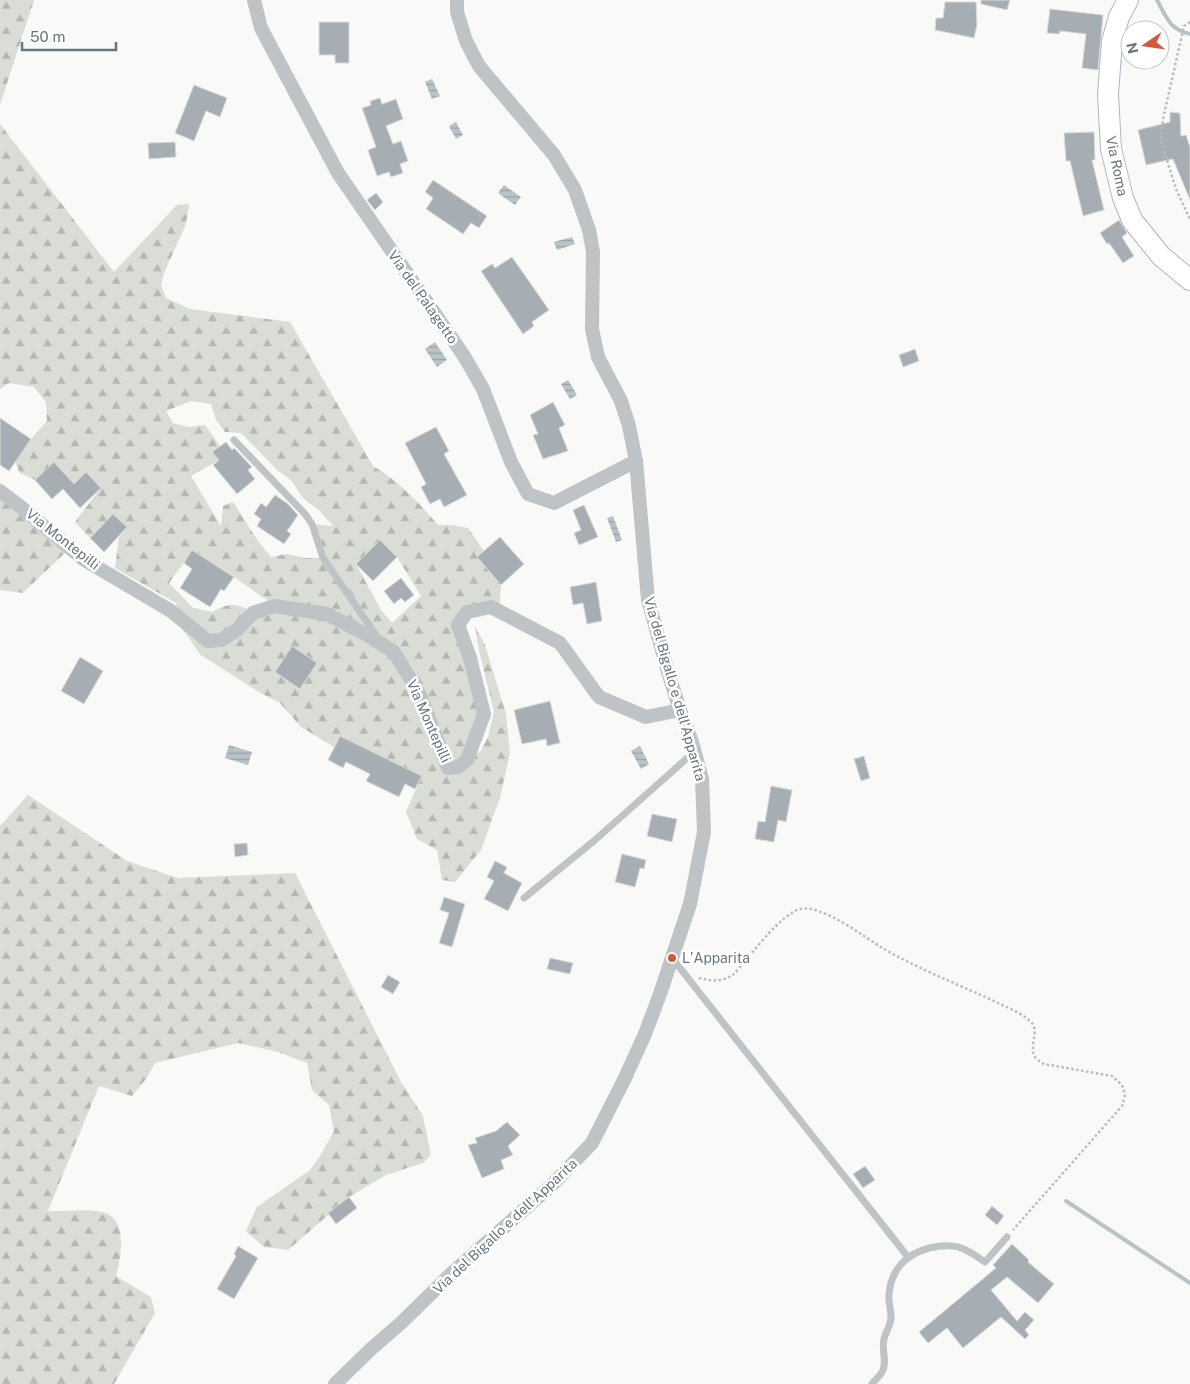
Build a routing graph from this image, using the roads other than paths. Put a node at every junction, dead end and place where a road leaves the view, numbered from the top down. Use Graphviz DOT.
graph roads {
  1 [pos="254,0"];
  2 [pos="456,0"];
  3 [pos="1128,0"];
  4 [pos="1190,280"];
  5 [pos="234,440"];
  6 [pos="636,462"];
  7 [pos="0,491"];
  8 [pos="383,644"];
  9 [pos="680,710"];
  10 [pos="694,752"];
  11 [pos="524,898"];
  12 [pos="672,958"];
  13 [pos="1007,1237"];
  14 [pos="908,1257"];
  15 [pos="335,1384"];
  16 [pos="872,1384"];
  1 -- 6 [label="street, Via del Palagetto"];
  2 -- 6 [label="street, Via del Bigallo e dell'Apparita"];
  3 -- 4 [label="main road, Via Roma"];
  5 -- 8 [label="lane"];
  6 -- 9 [label="street, Via del Bigallo e dell'Apparita"];
  7 -- 8 [label="street, Via Montepilli"];
  8 -- 9 [label="street, Via Montepilli"];
  9 -- 10 [label="street, Via del Bigallo e dell'Apparita"];
  10 -- 11 [label="lane"];
  10 -- 12 [label="street, Via del Bigallo e dell'Apparita"];
  12 -- 14 [label="lane"];
  12 -- 15 [label="street, Via del Bigallo e dell'Apparita"];
  13 -- 14 [label="lane"];
  14 -- 16 [label="lane"];
}
